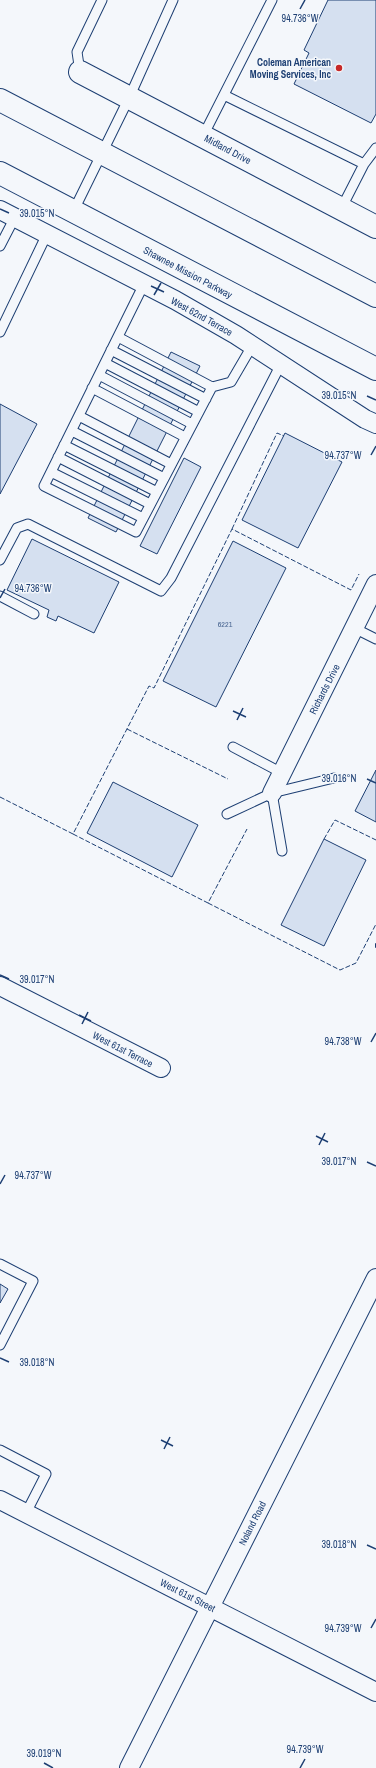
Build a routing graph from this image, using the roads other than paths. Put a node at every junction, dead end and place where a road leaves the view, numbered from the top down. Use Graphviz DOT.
graph roads {
  1 [pos="102,0"];
  2 [pos="173,0"];
  3 [pos="272,0"];
  4 [pos="80,72"];
  5 [pos="224,95"];
  6 [pos="129,98"];
  7 [pos="0,100"];
  8 [pos="203,136"];
  9 [pos="376,148"];
  10 [pos="101,153"];
  11 [pos="364,164"];
  12 [pos="0,172"];
  13 [pos="341,209"];
  14 [pos="73,212"];
  15 [pos="7,214"];
  16 [pos="376,227"];
  17 [pos="47,234"];
  18 [pos="0,246"];
  19 [pos="144,284"];
  20 [pos="376,296"];
  21 [pos="0,332"];
  22 [pos="118,337"];
  23 [pos="252,346"];
  24 [pos="112,350"];
  25 [pos="105,363"];
  26 [pos="281,364"];
  27 [pos="372,364"];
  28 [pos="99,375"];
  29 [pos="212,387"];
  30 [pos="92,388"];
  31 [pos="206,398"];
  32 [pos="199,412"];
  33 [pos="79,416"];
  34 [pos="192,424"];
  35 [pos="376,424"];
  36 [pos="72,431"];
  37 [pos="185,437"];
  38 [pos="64,445"];
  39 [pos="58,457"];
  40 [pos="171,464"];
  41 [pos="51,472"];
  42 [pos="164,478"];
  43 [pos="157,492"];
  44 [pos="150,504"];
  45 [pos="143,518"];
  46 [pos="0,560"];
  47 [pos="376,584"];
  48 [pos="0,596"];
  49 [pos="34,614"];
  50 [pos="354,628"];
  51 [pos="376,639"];
  52 [pos="233,747"];
  53 [pos="282,772"];
  54 [pos="334,778"];
  55 [pos="272,793"];
  56 [pos="227,814"];
  57 [pos="282,851"];
  58 [pos="0,986"];
  59 [pos="161,1068"];
  60 [pos="0,1264"];
  61 [pos="376,1278"];
  62 [pos="0,1345"];
  63 [pos="0,1450"];
  64 [pos="0,1500"];
  65 [pos="26,1513"];
  66 [pos="210,1607"];
  67 [pos="376,1692"];
  68 [pos="129,1768"];
  1 -- 4 [label="lane"];
  2 -- 6 [label="lane"];
  3 -- 5 [label="lane"];
  4 -- 6 [label="main road, Midland Drive"];
  5 -- 8 [label="lane"];
  5 -- 11 [label="lane"];
  6 -- 8 [label="main road, Midland Drive"];
  6 -- 10 [label="lane"];
  7 -- 10 [label="main road"];
  8 -- 13 [label="main road, Midland Drive"];
  9 -- 11 [label="lane"];
  10 -- 14 [label="lane"];
  10 -- 20 [label="main road"];
  11 -- 13 [label="lane"];
  12 -- 14 [label="main road, Shawnee Mission Parkway"];
  13 -- 16 [label="main road, Midland Drive"];
  14 -- 27 [label="main road, Shawnee Mission Parkway"];
  15 -- 17 [label="street, West 62nd Terrace"];
  15 -- 18 [label="lane"];
  17 -- 19 [label="street, West 62nd Terrace"];
  17 -- 21 [label="lane"];
  19 -- 22 [label="lane"];
  19 -- 23 [label="street, West 62nd Terrace"];
  22 -- 24 [label="lane"];
  22 -- 29 [label="lane"];
  23 -- 26 [label="street, West 62nd Terrace"];
  23 -- 29 [label="lane"];
  24 -- 25 [label="lane"];
  24 -- 31 [label="lane"];
  25 -- 28 [label="lane"];
  25 -- 32 [label="lane"];
  26 -- 35 [label="street, West 62nd Terrace"];
  26 -- 46 [label="lane"];
  28 -- 30 [label="lane"];
  28 -- 34 [label="lane"];
  29 -- 31 [label="lane"];
  30 -- 33 [label="lane"];
  30 -- 37 [label="lane"];
  31 -- 32 [label="lane"];
  32 -- 34 [label="lane"];
  33 -- 36 [label="lane"];
  33 -- 40 [label="lane"];
  34 -- 37 [label="lane"];
  36 -- 38 [label="lane"];
  36 -- 42 [label="lane"];
  37 -- 40 [label="lane"];
  38 -- 39 [label="lane"];
  38 -- 43 [label="lane"];
  39 -- 41 [label="lane"];
  39 -- 44 [label="lane"];
  40 -- 42 [label="lane"];
  41 -- 45 [label="lane"];
  41 -- 45 [label="lane"];
  42 -- 43 [label="lane"];
  43 -- 44 [label="lane"];
  44 -- 45 [label="lane"];
  47 -- 50 [label="street, Richards Drive"];
  48 -- 49 [label="lane"];
  50 -- 51 [label="lane"];
  50 -- 53 [label="street, Richards Drive"];
  52 -- 53 [label="lane"];
  53 -- 55 [label="street, Richards Drive"];
  54 -- 55 [label="lane"];
  55 -- 56 [label="lane"];
  55 -- 57 [label="lane"];
  58 -- 59 [label="street, West 61st Terrace"];
  60 -- 62 [label="lane"];
  61 -- 66 [label="street, Noland Road"];
  63 -- 65 [label="lane"];
  64 -- 65 [label="street, West 61st Street"];
  65 -- 66 [label="street, West 61st Street"];
  66 -- 67 [label="street, West 61st Street"];
  66 -- 68 [label="street, Noland Road"];
}
